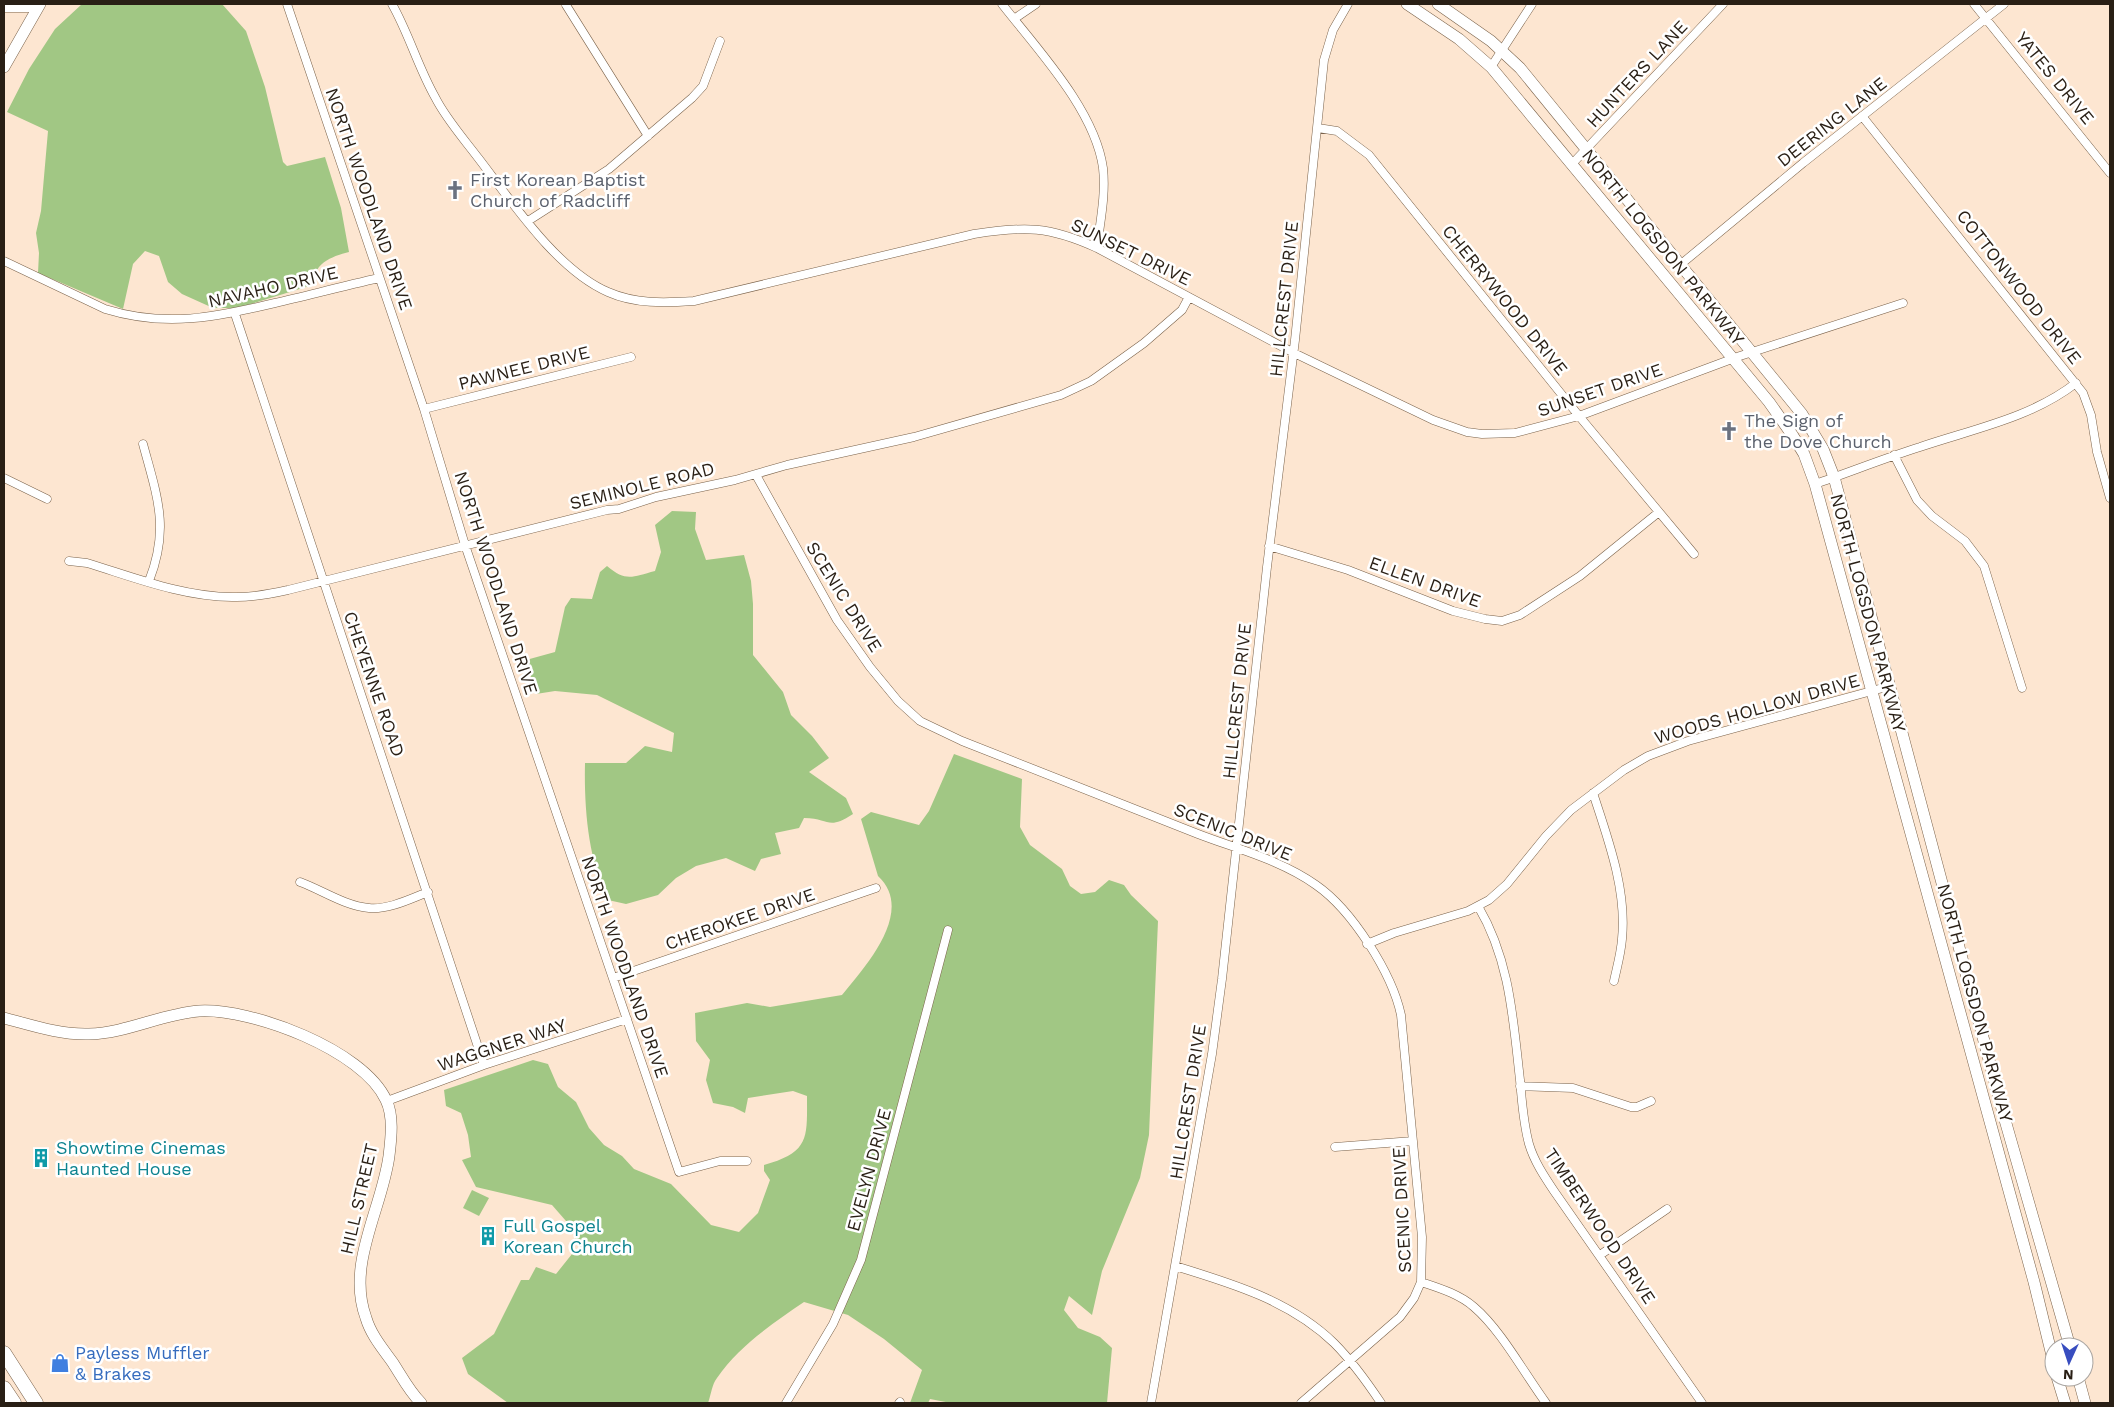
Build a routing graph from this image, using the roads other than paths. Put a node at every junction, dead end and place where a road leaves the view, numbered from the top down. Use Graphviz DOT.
graph roads {
  1 [pos="287,4"];
  2 [pos="392,4"];
  3 [pos="1002,4"];
  4 [pos="1036,4"];
  5 [pos="1348,4"];
  6 [pos="1407,4"];
  7 [pos="1438,4"];
  8 [pos="1532,4"];
  9 [pos="1723,4"];
  10 [pos="1974,4"];
  11 [pos="2004,4"];
  12 [pos="566,5"];
  13 [pos="39,6"];
  14 [pos="4,8"];
  15 [pos="1986,18"];
  16 [pos="1014,19"];
  17 [pos="720,41"];
  18 [pos="1502,50"];
  19 [pos="4,67"];
  20 [pos="1491,67"];
  21 [pos="1862,116"];
  22 [pos="1318,128"];
  23 [pos="648,136"];
  24 [pos="1585,150"];
  25 [pos="1572,164"];
  26 [pos="2110,173"];
  27 [pos="528,221"];
  28 [pos="1097,248"];
  29 [pos="4,262"];
  30 [pos="1680,265"];
  31 [pos="379,278"];
  32 [pos="1189,297"];
  33 [pos="1903,303"];
  34 [pos="235,314"];
  35 [pos="1751,352"];
  36 [pos="1294,353"];
  37 [pos="632,358"];
  38 [pos="1733,359"];
  39 [pos="2076,383"];
  40 [pos="424,409"];
  41 [pos="1579,416"];
  42 [pos="143,444"];
  43 [pos="1894,455"];
  44 [pos="2107,473"];
  45 [pos="756,475"];
  46 [pos="4,478"];
  47 [pos="1834,478"];
  48 [pos="1815,484"];
  49 [pos="47,498"];
  50 [pos="2110,498"];
  51 [pos="1660,512"];
  52 [pos="465,545"];
  53 [pos="1269,546"];
  54 [pos="1694,554"];
  55 [pos="68,561"];
  56 [pos="323,580"];
  57 [pos="149,582"];
  58 [pos="1890,686"];
  59 [pos="2022,688"];
  60 [pos="1872,692"];
  61 [pos="1593,793"];
  62 [pos="1236,847"];
  63 [pos="300,882"];
  64 [pos="876,888"];
  65 [pos="428,892"];
  66 [pos="1478,906"];
  67 [pos="948,930"];
  68 [pos="1367,944"];
  69 [pos="1966,966"];
  70 [pos="1948,971"];
  71 [pos="613,978"];
  72 [pos="1614,981"];
  73 [pos="4,1018"];
  74 [pos="627,1019"];
  75 [pos="484,1065"];
  76 [pos="1520,1086"];
  77 [pos="387,1101"];
  78 [pos="1651,1101"];
  79 [pos="1413,1141"];
  80 [pos="1335,1147"];
  81 [pos="747,1161"];
  82 [pos="2029,1198"];
  83 [pos="2010,1201"];
  84 [pos="1666,1209"];
  85 [pos="1600,1255"];
  86 [pos="1175,1266"];
  87 [pos="1421,1282"];
  88 [pos="2047,1337"];
  89 [pos="2067,1337"];
  90 [pos="4,1353"];
  91 [pos="1351,1362"];
  92 [pos="2060,1387"];
  93 [pos="2081,1387"];
  94 [pos="4,1388"];
  95 [pos="14,1403"];
  96 [pos="36,1403"];
  97 [pos="420,1403"];
  98 [pos="786,1403"];
  99 [pos="1151,1403"];
  100 [pos="1301,1403"];
  101 [pos="1381,1403"];
  102 [pos="1546,1403"];
  103 [pos="1702,1403"];
  104 [pos="2065,1403"];
  105 [pos="2085,1403"];
  1 -- 31 [label="street, NORTH WOODLAND DRIVE"];
  2 -- 27 [label="street, SUNSET DRIVE"];
  3 -- 16 [label="street"];
  4 -- 16 [label="street"];
  5 -- 22 [label="street, HILLCREST DRIVE"];
  6 -- 20 [label="main road, NORTH LOGSDON PARKWAY"];
  7 -- 18 [label="main road, NORTH LOGSDON PARKWAY"];
  8 -- 18 [label="street"];
  9 -- 24 [label="street, HUNTERS LANE"];
  10 -- 15 [label="street, YATES DRIVE"];
  11 -- 15 [label="street, DEERING LANE"];
  12 -- 23 [label="street"];
  13 -- 14 [label="street"];
  13 -- 19 [label="main road"];
  15 -- 21 [label="street, DEERING LANE"];
  15 -- 26 [label="street, YATES DRIVE"];
  16 -- 28 [label="street"];
  17 -- 23 [label="street"];
  18 -- 20 [label="street"];
  18 -- 24 [label="main road, NORTH LOGSDON PARKWAY"];
  20 -- 25 [label="main road, NORTH LOGSDON PARKWAY"];
  21 -- 30 [label="street, DEERING LANE"];
  21 -- 39 [label="street, COTTONWOOD DRIVE"];
  22 -- 36 [label="street, HILLCREST DRIVE"];
  22 -- 41 [label="street, CHERRYWOOD DRIVE"];
  23 -- 27 [label="street"];
  24 -- 25 [label="street, HUNTERS LANE"];
  24 -- 30 [label="main road, NORTH LOGSDON PARKWAY"];
  25 -- 38 [label="main road, NORTH LOGSDON PARKWAY"];
  27 -- 28 [label="street, SUNSET DRIVE"];
  28 -- 32 [label="street, SUNSET DRIVE"];
  29 -- 34 [label="street, NAVAHO DRIVE"];
  30 -- 35 [label="main road, NORTH LOGSDON PARKWAY"];
  31 -- 34 [label="street, NAVAHO DRIVE"];
  31 -- 40 [label="street, NORTH WOODLAND DRIVE"];
  32 -- 36 [label="street, SUNSET DRIVE"];
  32 -- 45 [label="street, SEMINOLE ROAD"];
  33 -- 35 [label="street, SUNSET DRIVE"];
  34 -- 56 [label="street, CHEYENNE ROAD"];
  35 -- 38 [label="street, SUNSET DRIVE"];
  35 -- 47 [label="main road, NORTH LOGSDON PARKWAY"];
  36 -- 41 [label="street, SUNSET DRIVE"];
  36 -- 53 [label="street, HILLCREST DRIVE"];
  37 -- 40 [label="street, PAWNEE DRIVE"];
  38 -- 41 [label="street, SUNSET DRIVE"];
  38 -- 48 [label="main road, NORTH LOGSDON PARKWAY"];
  39 -- 43 [label="street"];
  39 -- 44 [label="street, COTTONWOOD DRIVE"];
  40 -- 52 [label="street, NORTH WOODLAND DRIVE"];
  41 -- 51 [label="street, CHERRYWOOD DRIVE"];
  42 -- 57 [label="street"];
  43 -- 47 [label="street"];
  43 -- 59 [label="street"];
  44 -- 50 [label="street, COTTONWOOD DRIVE"];
  45 -- 52 [label="street, SEMINOLE ROAD"];
  45 -- 62 [label="street, SCENIC DRIVE"];
  46 -- 49 [label="street"];
  47 -- 48 [label="street"];
  47 -- 58 [label="main road, NORTH LOGSDON PARKWAY"];
  48 -- 60 [label="main road, NORTH LOGSDON PARKWAY"];
  51 -- 53 [label="street, ELLEN DRIVE"];
  51 -- 54 [label="street, CHERRYWOOD DRIVE"];
  52 -- 56 [label="street, SEMINOLE ROAD"];
  52 -- 71 [label="street, NORTH WOODLAND DRIVE"];
  53 -- 62 [label="street, HILLCREST DRIVE"];
  55 -- 57 [label="street, SEMINOLE ROAD"];
  56 -- 57 [label="street, SEMINOLE ROAD"];
  56 -- 65 [label="street, CHEYENNE ROAD"];
  58 -- 60 [label="street, WOODS HOLLOW DRIVE"];
  58 -- 69 [label="main road, NORTH LOGSDON PARKWAY"];
  60 -- 61 [label="street, WOODS HOLLOW DRIVE"];
  60 -- 70 [label="main road, NORTH LOGSDON PARKWAY"];
  61 -- 66 [label="street, WOODS HOLLOW DRIVE"];
  61 -- 72 [label="street"];
  62 -- 68 [label="street, SCENIC DRIVE"];
  62 -- 86 [label="street, HILLCREST DRIVE"];
  63 -- 65 [label="street"];
  64 -- 71 [label="street, CHEROKEE DRIVE"];
  65 -- 75 [label="street, CHEYENNE ROAD"];
  66 -- 68 [label="street, WOODS HOLLOW DRIVE"];
  66 -- 76 [label="street, TIMBERWOOD DRIVE"];
  67 -- 98 [label="street, EVELYN DRIVE"];
  68 -- 79 [label="street, SCENIC DRIVE"];
  69 -- 70 [label="street"];
  69 -- 82 [label="main road, NORTH LOGSDON PARKWAY"];
  70 -- 83 [label="main road, NORTH LOGSDON PARKWAY"];
  71 -- 74 [label="street, NORTH WOODLAND DRIVE"];
  73 -- 77 [label="main road"];
  74 -- 75 [label="street, WAGGNER WAY"];
  74 -- 81 [label="street, NORTH WOODLAND DRIVE"];
  75 -- 77 [label="street, WAGGNER WAY"];
  76 -- 78 [label="street"];
  76 -- 85 [label="street, TIMBERWOOD DRIVE"];
  77 -- 97 [label="main road, HILL STREET"];
  79 -- 80 [label="street"];
  79 -- 87 [label="street, SCENIC DRIVE"];
  82 -- 83 [label="main road"];
  82 -- 89 [label="main road, NORTH LOGSDON PARKWAY"];
  83 -- 88 [label="main road, NORTH LOGSDON PARKWAY"];
  84 -- 85 [label="street"];
  85 -- 103 [label="street, TIMBERWOOD DRIVE"];
  86 -- 91 [label="street"];
  86 -- 99 [label="street, HILLCREST DRIVE"];
  87 -- 91 [label="street, SCENIC DRIVE"];
  87 -- 102 [label="street"];
  90 -- 96 [label="highway"];
  91 -- 100 [label="street, SCENIC DRIVE"];
  91 -- 101 [label="street"];
  92 -- 104 [label="main road"];
  93 -- 105 [label="main road"];
  94 -- 95 [label="highway"];
}
